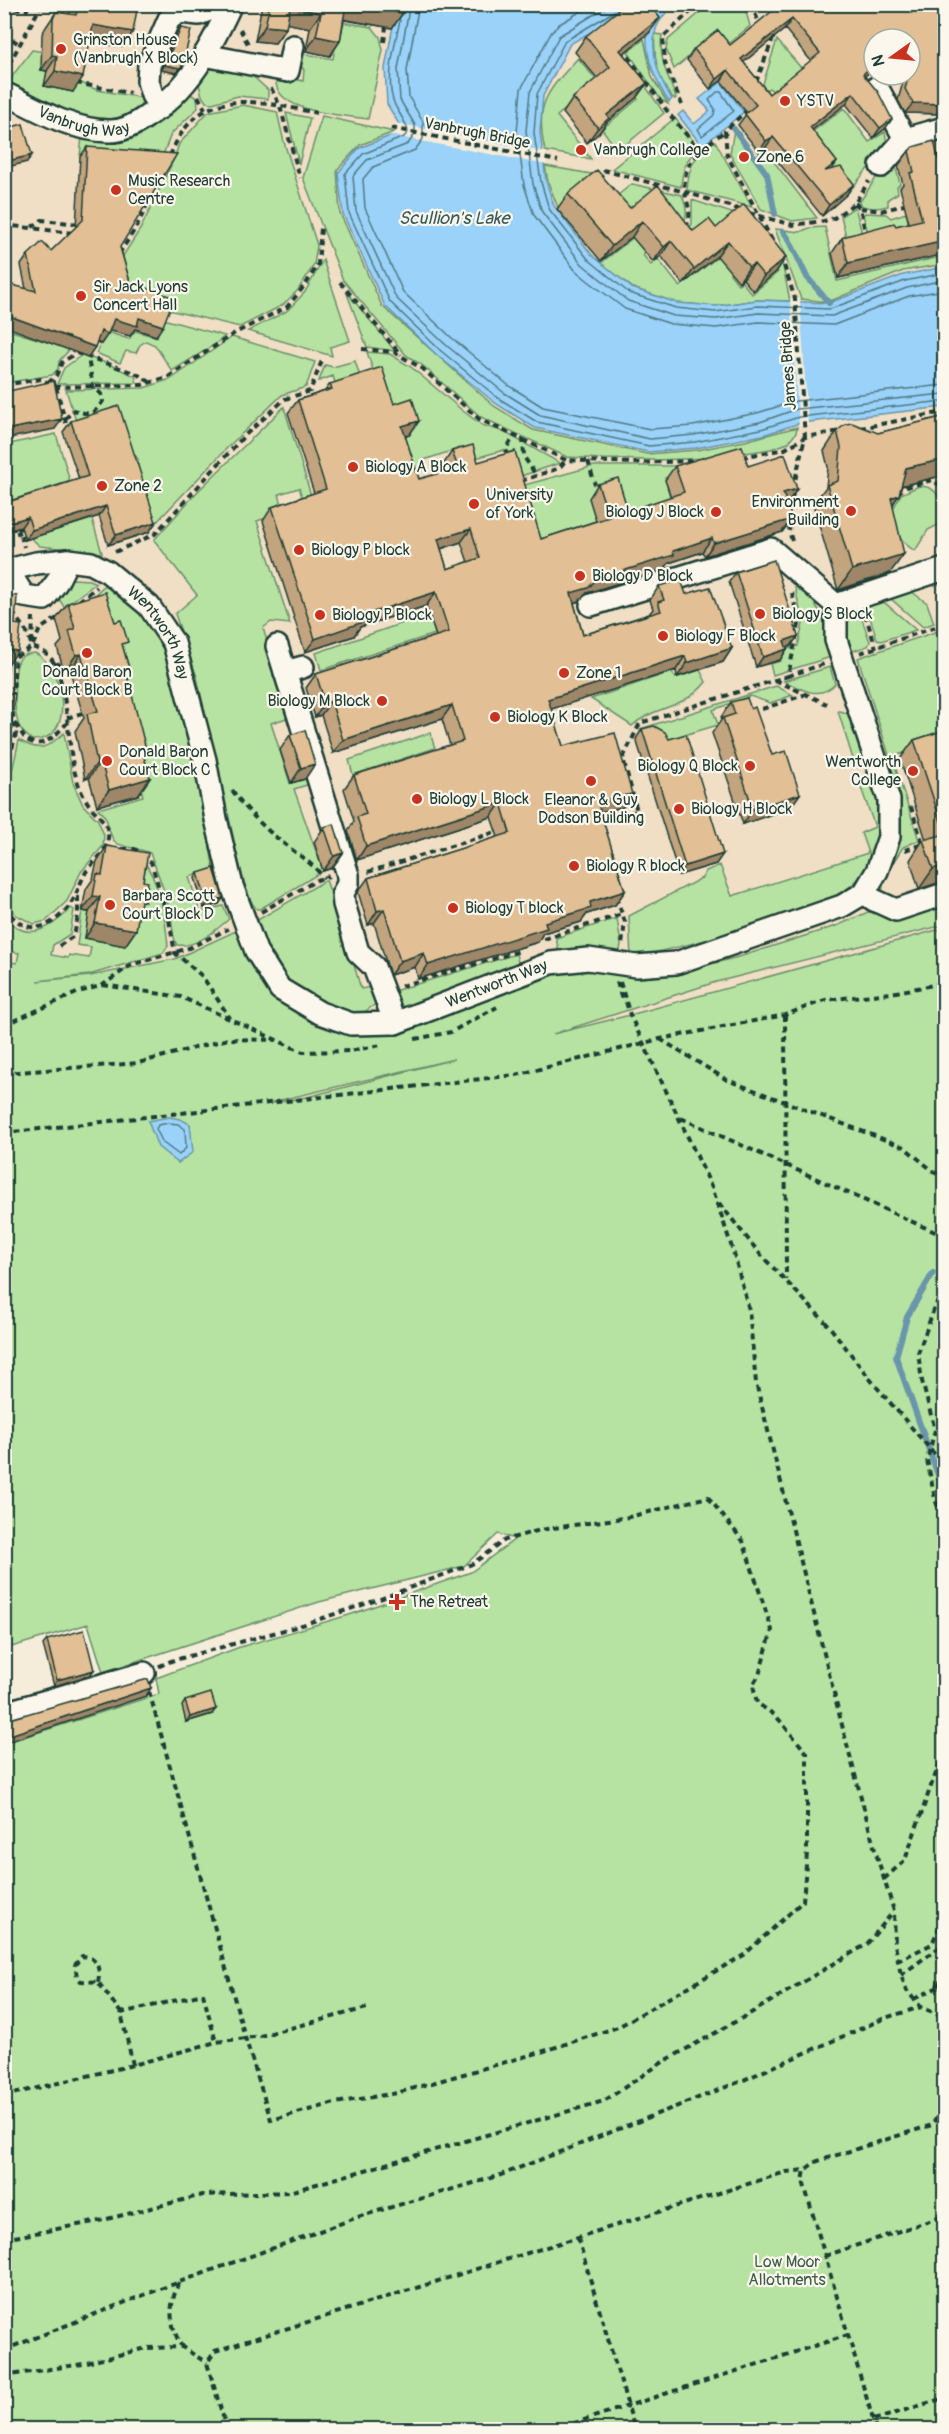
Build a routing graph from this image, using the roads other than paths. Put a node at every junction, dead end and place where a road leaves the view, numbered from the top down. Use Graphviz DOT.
graph roads {
  1 [pos="223,9"];
  2 [pos="293,46"];
  3 [pos="204,55"];
  4 [pos="877,87"];
  5 [pos="4,93"];
  6 [pos="156,101"];
  7 [pos="945,128"];
  8 [pos="905,139"];
  9 [pos="881,166"];
  10 [pos="68,560"];
  11 [pos="14,568"];
  12 [pos="944,569"];
  13 [pos="591,605"];
  14 [pos="836,605"];
  15 [pos="277,646"];
  16 [pos="864,893"];
  17 [pos="945,894"];
  18 [pos="395,1023"];
  19 [pos="144,1673"];
  20 [pos="4,1713"];
  1 -- 3 [label="street, Vanbrugh Way"];
  1 -- 6 [label="street"];
  2 -- 3 [label="street"];
  3 -- 6 [label="street, Vanbrugh Way"];
  4 -- 8 [label="street"];
  5 -- 6 [label="street, Vanbrugh Way"];
  7 -- 8 [label="street"];
  8 -- 9 [label="street"];
  10 -- 11 [label="street, Wentworth Way"];
  10 -- 11 [label="street"];
  10 -- 18 [label="street, Wentworth Way"];
  12 -- 14 [label="street"];
  13 -- 14 [label="street"];
  14 -- 16 [label="street"];
  15 -- 18 [label="street"];
  16 -- 17 [label="street"];
  16 -- 18 [label="street, Wentworth Way"];
  19 -- 20 [label="street"];
}
